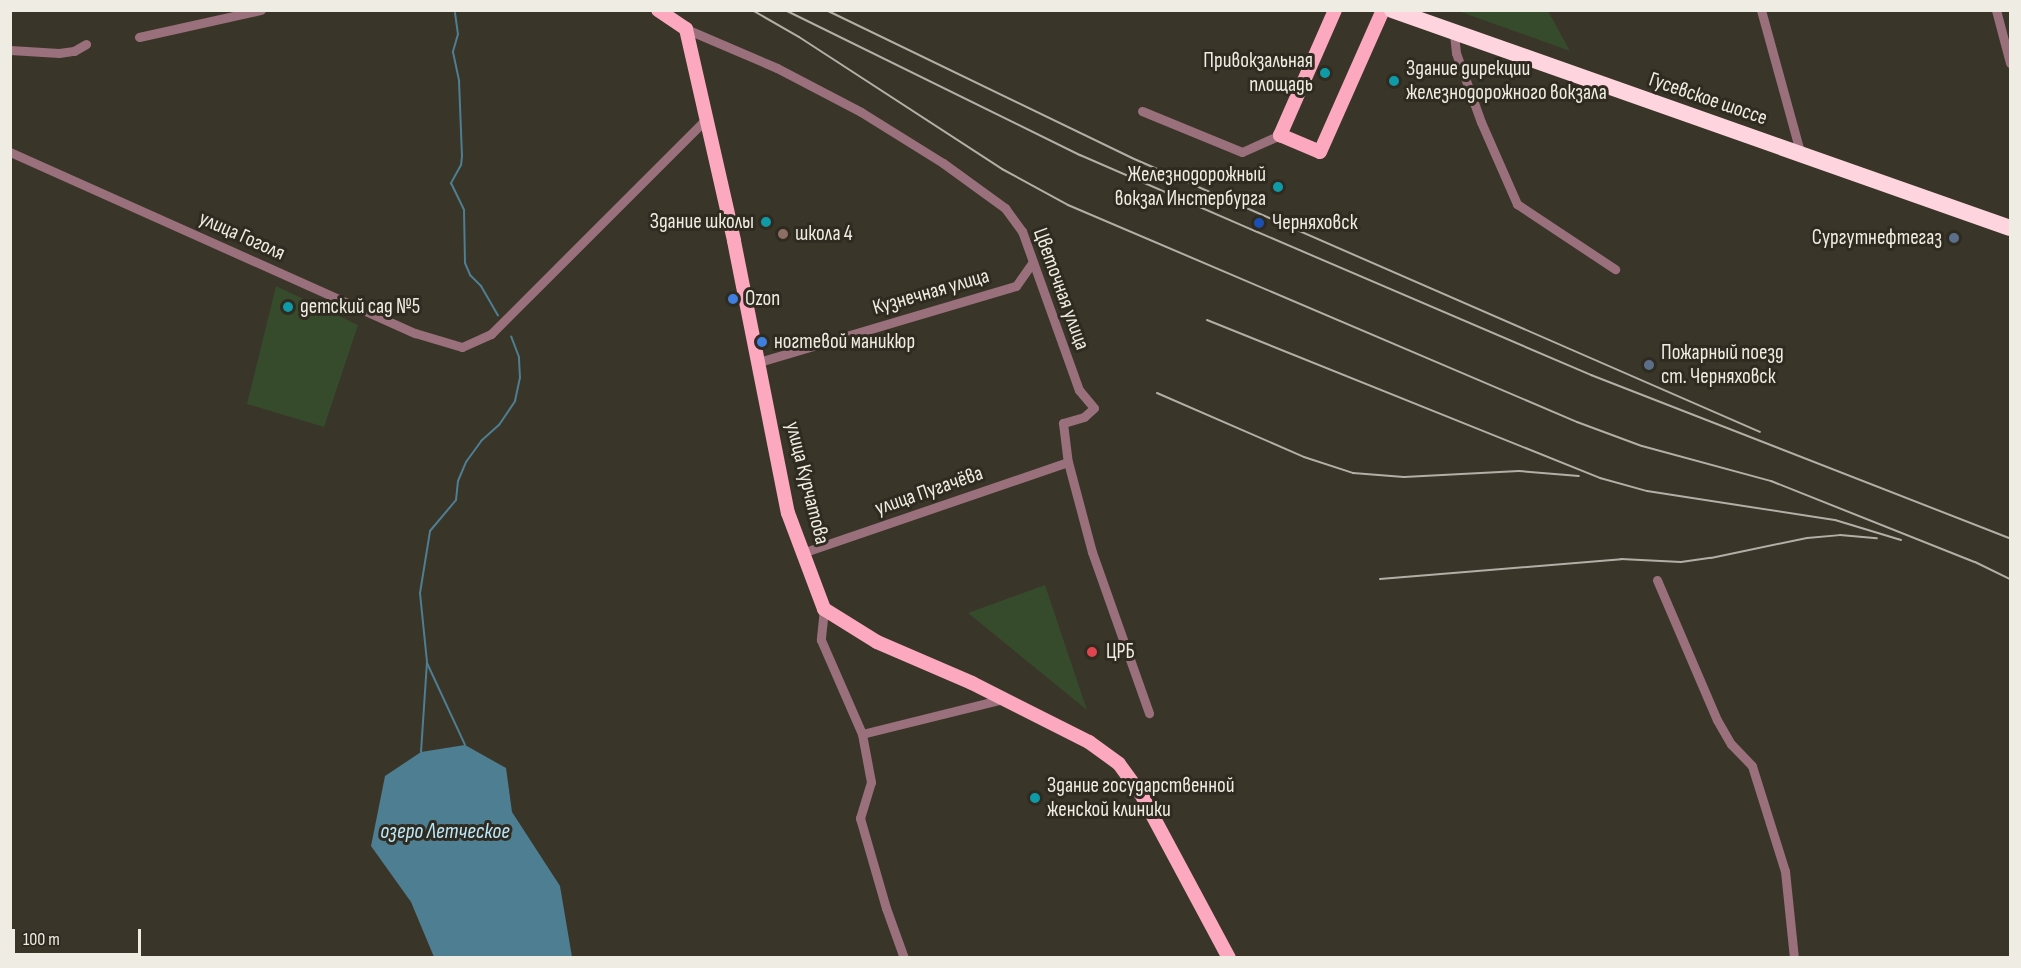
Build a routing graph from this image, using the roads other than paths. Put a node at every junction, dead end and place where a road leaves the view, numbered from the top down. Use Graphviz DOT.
graph roads {
  1 [pos="261,10"];
  2 [pos="658,10"];
  3 [pos="1335,10"];
  4 [pos="1383,10"];
  5 [pos="1392,10"];
  6 [pos="1761,10"];
  7 [pos="1996,10"];
  8 [pos="686,29"];
  9 [pos="1454,34"];
  10 [pos="139,37"];
  11 [pos="86,44"];
  12 [pos="10,50"];
  13 [pos="2010,63"];
  14 [pos="1143,111"];
  15 [pos="707,118"];
  16 [pos="1280,135"];
  17 [pos="10,152"];
  18 [pos="1801,155"];
  19 [pos="2010,228"];
  20 [pos="1033,262"];
  21 [pos="1616,270"];
  22 [pos="759,362"];
  23 [pos="1068,462"];
  24 [pos="802,553"];
  25 [pos="1658,580"];
  26 [pos="824,609"];
  27 [pos="1003,699"];
  28 [pos="1149,713"];
  29 [pos="862,734"];
  30 [pos="903,957"];
  31 [pos="1228,957"];
  32 [pos="1794,957"];
  1 -- 10 [label="street"];
  2 -- 8 [label="main road"];
  3 -- 16 [label="main road"];
  4 -- 16 [label="main road"];
  5 -- 9 [label="highway, Гусевское шоссе"];
  6 -- 18 [label="street"];
  7 -- 13 [label="street"];
  8 -- 15 [label="main road, улица Курчатова"];
  8 -- 20 [label="street, Цветочная улица"];
  9 -- 18 [label="highway, Гусевское шоссе"];
  9 -- 21 [label="street"];
  11 -- 12 [label="street"];
  14 -- 16 [label="street"];
  15 -- 17 [label="street, улица Гоголя"];
  15 -- 22 [label="main road, улица Курчатова"];
  18 -- 19 [label="highway, Гусевское шоссе"];
  20 -- 22 [label="street, Кузнечная улица"];
  20 -- 23 [label="street, Цветочная улица"];
  22 -- 24 [label="main road, улица Курчатова"];
  23 -- 24 [label="street, улица Пугачёва"];
  23 -- 28 [label="street, Цветочная улица"];
  24 -- 26 [label="main road, улица Курчатова"];
  25 -- 32 [label="street"];
  26 -- 27 [label="main road"];
  26 -- 29 [label="street"];
  27 -- 29 [label="street"];
  27 -- 31 [label="main road"];
  29 -- 30 [label="street"];
}
